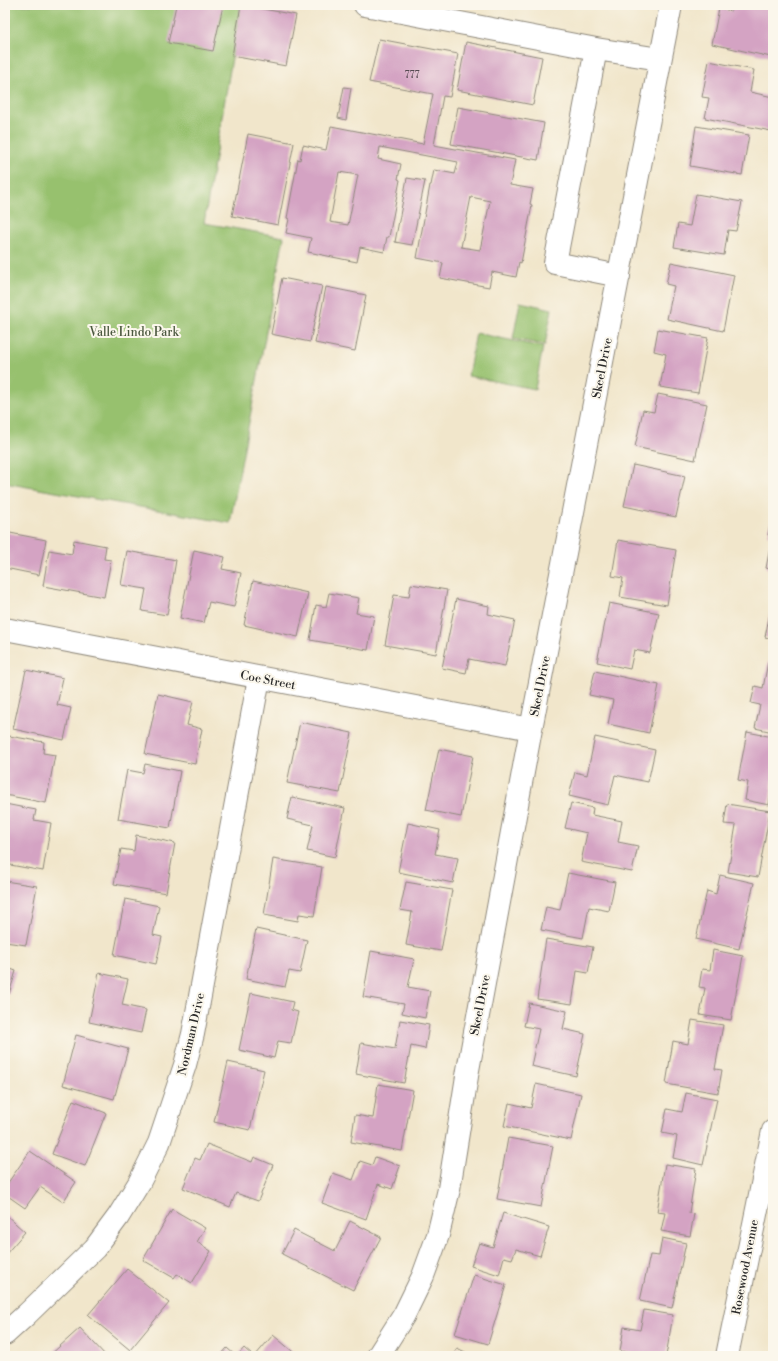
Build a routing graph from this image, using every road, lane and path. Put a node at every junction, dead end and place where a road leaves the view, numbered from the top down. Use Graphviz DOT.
graph roads {
  1 [pos="365,5"];
  2 [pos="671,5"];
  3 [pos="596,49"];
  4 [pos="660,60"];
  5 [pos="619,276"];
  6 [pos="5,630"];
  7 [pos="259,678"];
  8 [pos="531,729"];
  9 [pos="773,1131"];
  10 [pos="5,1334"];
  11 [pos="378,1356"];
  12 [pos="728,1356"];
  1 -- 3 [label="street"];
  2 -- 4 [label="street, Skeel Drive"];
  3 -- 4 [label="street"];
  3 -- 5 [label="street"];
  4 -- 5 [label="street, Skeel Drive"];
  5 -- 8 [label="street, Skeel Drive"];
  6 -- 7 [label="street, Coe Street"];
  7 -- 8 [label="street, Coe Street"];
  7 -- 10 [label="street, Nordman Drive"];
  8 -- 11 [label="street, Skeel Drive"];
  9 -- 12 [label="street, Rosewood Avenue"];
}
